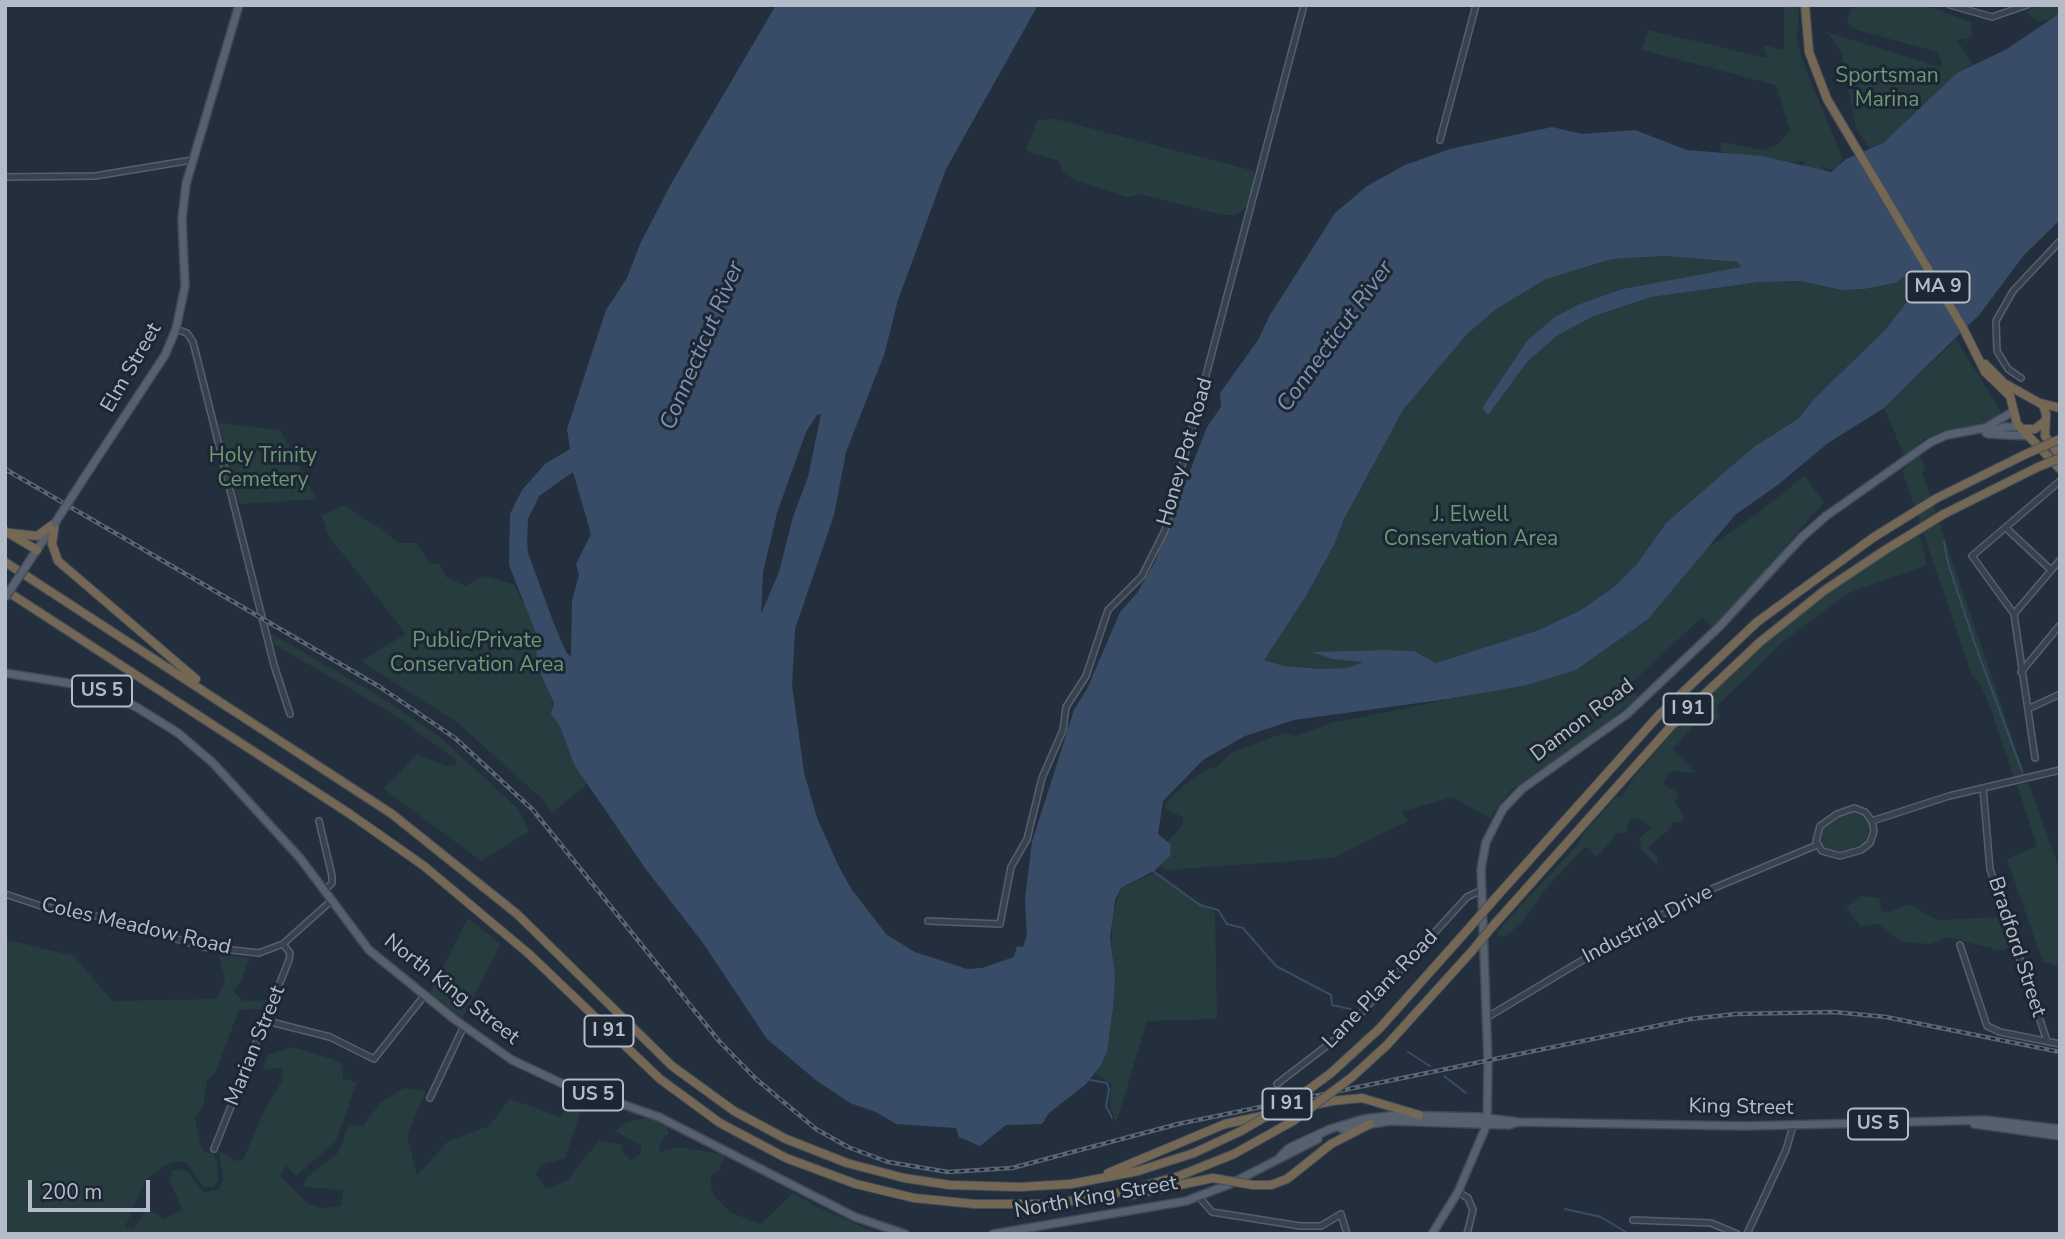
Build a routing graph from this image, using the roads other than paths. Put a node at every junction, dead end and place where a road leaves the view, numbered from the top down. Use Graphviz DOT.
graph roads {
  1 [pos="239,5"];
  2 [pos="1304,5"];
  3 [pos="1476,5"];
  4 [pos="1805,5"];
  5 [pos="1950,5"];
  6 [pos="2027,5"];
  7 [pos="1440,140"];
  8 [pos="192,160"];
  9 [pos="5,177"];
  10 [pos="2060,241"];
  11 [pos="176,329"];
  12 [pos="1980,359"];
  13 [pos="2021,379"];
  14 [pos="2030,399"];
  15 [pos="2040,403"];
  16 [pos="2060,408"];
  17 [pos="2014,411"];
  18 [pos="2045,421"];
  19 [pos="2023,431"];
  20 [pos="1961,433"];
  21 [pos="1984,433"];
  22 [pos="2060,439"];
  23 [pos="2060,457"];
  24 [pos="2060,470"];
  25 [pos="2060,481"];
  26 [pos="55,523"];
  27 [pos="2006,528"];
  28 [pos="8,532"];
  29 [pos="36,552"];
  30 [pos="2060,560"];
  31 [pos="58,561"];
  32 [pos="5,562"];
  33 [pos="2051,570"];
  34 [pos="5,594"];
  35 [pos="2014,614"];
  36 [pos="2060,625"];
  37 [pos="2021,672"];
  38 [pos="5,673"];
  39 [pos="2060,694"];
  40 [pos="2028,709"];
  41 [pos="235,710"];
  42 [pos="290,715"];
  43 [pos="2035,758"];
  44 [pos="2060,770"];
  45 [pos="1983,788"];
  46 [pos="319,821"];
  47 [pos="1872,821"];
  48 [pos="1817,845"];
  49 [pos="326,889"];
  50 [pos="1480,891"];
  51 [pos="5,894"];
  52 [pos="333,899"];
  53 [pos="928,921"];
  54 [pos="283,944"];
  55 [pos="1960,945"];
  56 [pos="424,996"];
  57 [pos="1486,1018"];
  58 [pos="267,1021"];
  59 [pos="464,1026"];
  60 [pos="2047,1041"];
  61 [pos="2060,1044"];
  62 [pos="1277,1084"];
  63 [pos="430,1098"];
  64 [pos="1419,1115"];
  65 [pos="1487,1121"];
  66 [pos="1963,1122"];
  67 [pos="1370,1124"];
  68 [pos="1793,1126"];
  69 [pos="2060,1129"];
  70 [pos="2060,1136"];
  71 [pos="214,1149"];
  72 [pos="1280,1157"];
  73 [pos="999,1187"];
  74 [pos="1458,1192"];
  75 [pos="1199,1197"];
  76 [pos="1078,1201"];
  77 [pos="1633,1220"];
  78 [pos="896,1233"];
  79 [pos="905,1234"];
  80 [pos="993,1234"];
  81 [pos="1347,1234"];
  82 [pos="1432,1234"];
  83 [pos="1467,1234"];
  84 [pos="1737,1234"];
  85 [pos="1746,1234"];
  1 -- 8 [label="main road, Elm Street"];
  2 -- 53 [label="street, Honey Pot Road"];
  3 -- 7 [label="street"];
  4 -- 12 [label="highway, MA 9"];
  5 -- 6 [label="street"];
  8 -- 9 [label="street"];
  8 -- 11 [label="main road, Elm Street"];
  10 -- 13 [label="street"];
  11 -- 26 [label="main road, Elm Street, bridge"];
  11 -- 42 [label="street"];
  12 -- 14 [label="highway, MA 9"];
  12 -- 17 [label="highway, MA 9"];
  14 -- 15 [label="highway"];
  14 -- 17 [label="highway"];
  15 -- 16 [label="highway"];
  15 -- 18 [label="highway"];
  17 -- 19 [label="highway"];
  17 -- 20 [label="main road, Damon Road"];
  18 -- 19 [label="highway"];
  18 -- 23 [label="highway"];
  19 -- 21 [label="main road, Damon Road"];
  19 -- 21 [label="main road, Damon Road"];
  19 -- 24 [label="highway"];
  20 -- 21 [label="main road, Damon Road"];
  20 -- 50 [label="main road, Damon Road"];
  22 -- 73 [label="highway, I 91, bridge"];
  23 -- 76 [label="highway, I 91, bridge"];
  25 -- 27 [label="street"];
  26 -- 28 [label="highway"];
  26 -- 29 [label="main road, Elm Street"];
  26 -- 31 [label="highway"];
  27 -- 33 [label="street"];
  27 -- 35 [label="street"];
  28 -- 29 [label="highway"];
  29 -- 31 [label="highway"];
  29 -- 34 [label="main road, Elm Street, bridge"];
  30 -- 33 [label="street"];
  31 -- 41 [label="highway"];
  32 -- 41 [label="highway, I 91"];
  33 -- 35 [label="street"];
  34 -- 76 [label="highway, I 91"];
  35 -- 37 [label="street"];
  36 -- 37 [label="street"];
  37 -- 40 [label="street"];
  38 -- 49 [label="main road, North King Street / US 5"];
  39 -- 40 [label="street"];
  40 -- 43 [label="street"];
  41 -- 73 [label="highway, I 91"];
  44 -- 45 [label="street"];
  45 -- 47 [label="street"];
  45 -- 60 [label="street, Bradford Street"];
  46 -- 49 [label="street"];
  47 -- 48 [label="street"];
  47 -- 48 [label="street"];
  48 -- 57 [label="street, Industrial Drive"];
  49 -- 52 [label="main road, North King Street / US 5"];
  50 -- 57 [label="main road, Damon Road"];
  50 -- 62 [label="street, Lane Plant Road"];
  51 -- 54 [label="street, Coles Meadow Road"];
  52 -- 54 [label="street, Coles Meadow Road"];
  52 -- 56 [label="main road, North King Street / US 5"];
  54 -- 58 [label="street, Marian Street"];
  55 -- 60 [label="street, Bradford Street"];
  56 -- 58 [label="street"];
  56 -- 59 [label="main road, North King Street / US 5"];
  57 -- 65 [label="main road, Damon Road"];
  58 -- 71 [label="street, Marian Street"];
  59 -- 63 [label="street"];
  59 -- 78 [label="main road, North King Street / US 5"];
  60 -- 61 [label="street"];
  64 -- 65 [label="main road, North King Street / US 5"];
  64 -- 72 [label="main road, North King Street / US 5"];
  64 -- 73 [label="highway"];
  65 -- 67 [label="main road, North King Street / US 5"];
  65 -- 68 [label="main road, King Street / US 5"];
  65 -- 74 [label="main road"];
  66 -- 68 [label="main road, King Street / US 5"];
  66 -- 69 [label="main road, King Street / US 5"];
  66 -- 70 [label="main road, King Street / US 5"];
  67 -- 72 [label="main road, North King Street / US 5"];
  67 -- 76 [label="highway, bridge"];
  68 -- 85 [label="street"];
  72 -- 75 [label="main road, North King Street / US 5"];
  74 -- 82 [label="main road"];
  74 -- 83 [label="street"];
  75 -- 80 [label="main road, North King Street / US 5"];
  75 -- 81 [label="street"];
  77 -- 84 [label="street"];
  78 -- 79 [label="main road, North King Street / US 5"];
}
